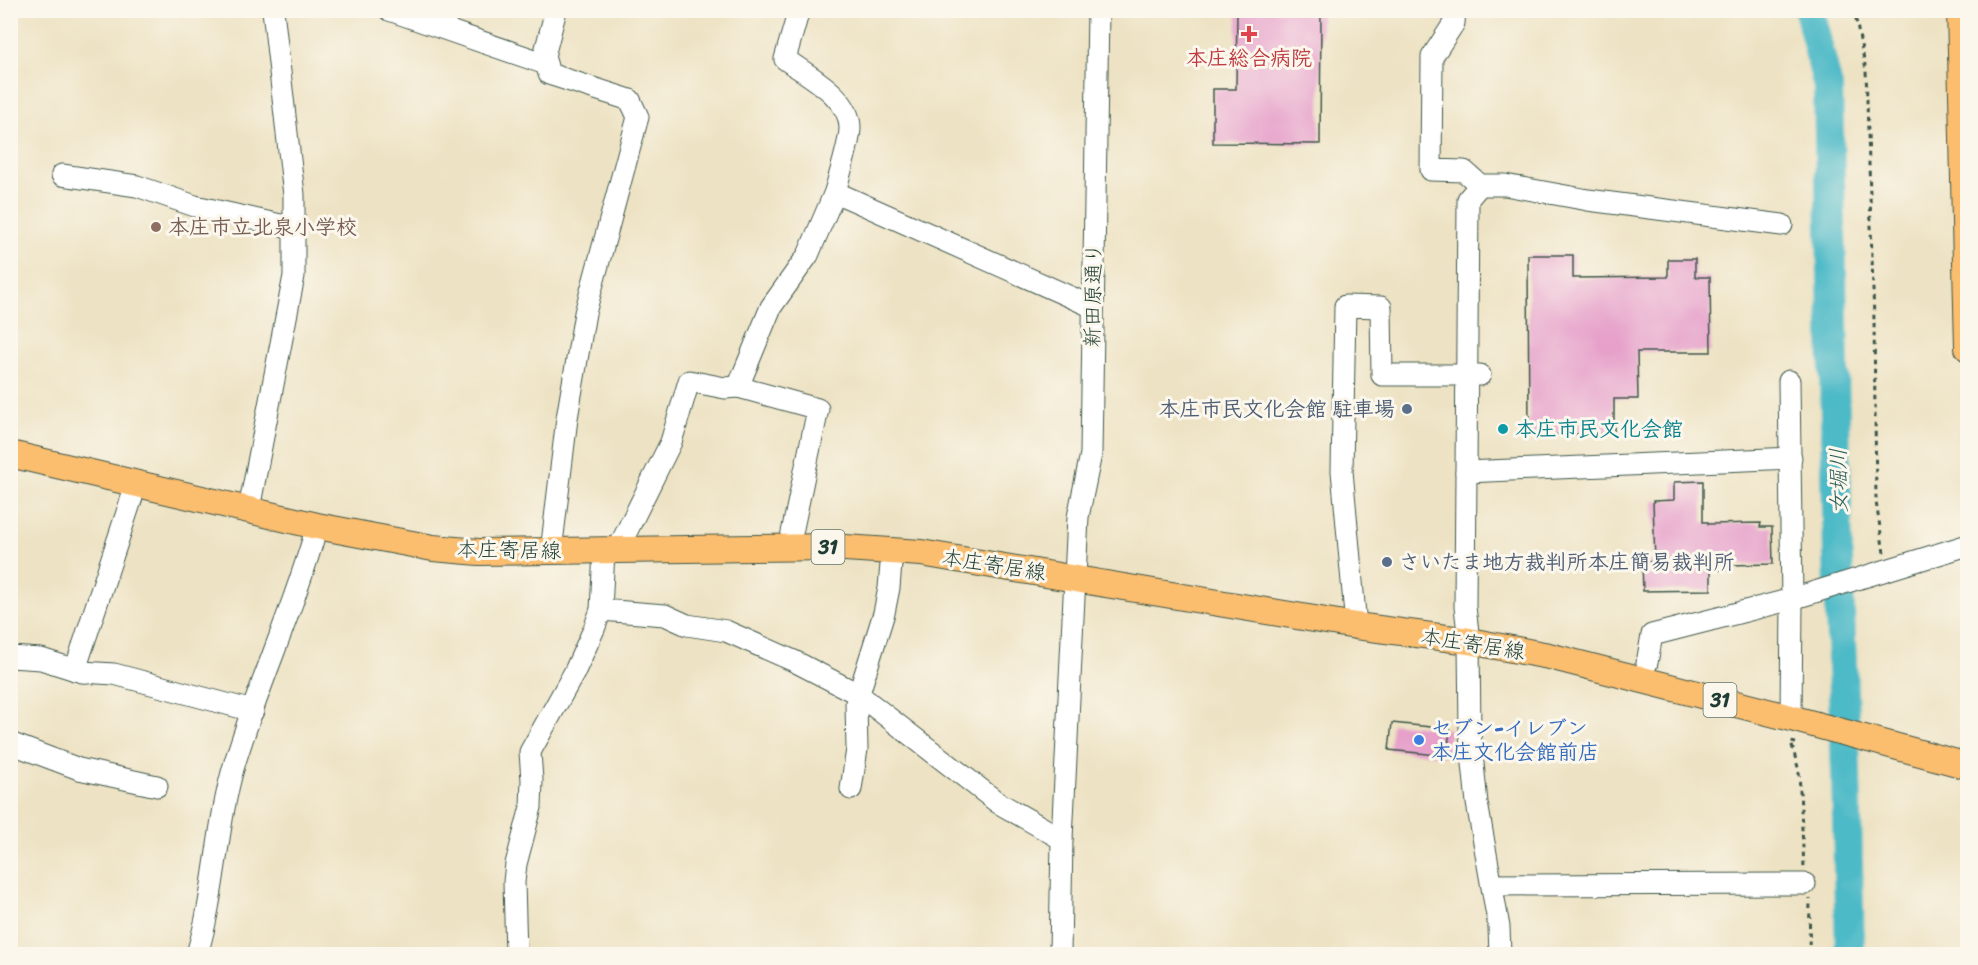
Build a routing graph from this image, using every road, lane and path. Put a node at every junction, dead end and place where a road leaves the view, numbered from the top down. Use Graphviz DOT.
graph roads {
  1 [pos="273,10"];
  2 [pos="389,10"];
  3 [pos="556,10"];
  4 [pos="799,10"];
  5 [pos="1098,10"];
  6 [pos="1455,10"];
  7 [pos="1854,10"];
  8 [pos="1960,10"];
  9 [pos="546,64"];
  10 [pos="62,175"];
  11 [pos="1480,185"];
  12 [pos="835,192"];
  13 [pos="1782,225"];
  14 [pos="294,228"];
  15 [pos="1967,280"];
  16 [pos="1093,307"];
  17 [pos="1968,348"];
  18 [pos="1474,375"];
  19 [pos="1790,381"];
  20 [pos="738,387"];
  21 [pos="10,454"];
  22 [pos="1791,458"];
  23 [pos="1473,472"];
  24 [pos="137,482"];
  25 [pos="249,508"];
  26 [pos="317,526"];
  27 [pos="1968,545"];
  28 [pos="789,547"];
  29 [pos="611,551"];
  30 [pos="551,552"];
  31 [pos="892,552"];
  32 [pos="1885,569"];
  33 [pos="1075,579"];
  34 [pos="1797,597"];
  35 [pos="601,610"];
  36 [pos="1356,626"];
  37 [pos="1469,641"];
  38 [pos="10,657"];
  39 [pos="1647,663"];
  40 [pos="75,670"];
  41 [pos="858,694"];
  42 [pos="253,711"];
  43 [pos="1793,726"];
  44 [pos="10,743"];
  45 [pos="1968,766"];
  46 [pos="157,786"];
  47 [pos="851,789"];
  48 [pos="1062,839"];
  49 [pos="1805,884"];
  50 [pos="1492,885"];
  51 [pos="197,954"];
  52 [pos="516,954"];
  53 [pos="1060,954"];
  54 [pos="1500,954"];
  55 [pos="1809,954"];
  1 -- 14 [label="street"];
  2 -- 9 [label="street"];
  3 -- 9 [label="street"];
  4 -- 12 [label="street"];
  5 -- 16 [label="street, 新田原通り"];
  6 -- 11 [label="street"];
  7 -- 32 [label="path"];
  8 -- 15 [label="main road"];
  9 -- 30 [label="street"];
  10 -- 14 [label="street"];
  11 -- 13 [label="street"];
  11 -- 18 [label="street"];
  12 -- 16 [label="street"];
  12 -- 20 [label="street"];
  14 -- 25 [label="street"];
  15 -- 17 [label="main road"];
  16 -- 33 [label="street, 新田原通り"];
  18 -- 23 [label="street"];
  18 -- 36 [label="street"];
  19 -- 22 [label="street"];
  20 -- 28 [label="street"];
  20 -- 29 [label="street"];
  21 -- 24 [label="main road, 本庄寄居線 / 31"];
  22 -- 23 [label="street"];
  22 -- 34 [label="street"];
  23 -- 37 [label="street"];
  24 -- 25 [label="main road, 本庄寄居線 / 31"];
  24 -- 40 [label="street"];
  25 -- 26 [label="main road, 本庄寄居線 / 31"];
  26 -- 30 [label="main road, 本庄寄居線 / 31"];
  26 -- 42 [label="street"];
  27 -- 32 [label="street"];
  28 -- 29 [label="main road, 本庄寄居線 / 31"];
  28 -- 31 [label="main road, 本庄寄居線 / 31"];
  29 -- 30 [label="main road, 本庄寄居線 / 31"];
  29 -- 35 [label="street"];
  31 -- 33 [label="main road, 本庄寄居線 / 31"];
  31 -- 41 [label="street"];
  32 -- 34 [label="street"];
  33 -- 36 [label="main road, 本庄寄居線 / 31"];
  33 -- 48 [label="street, 新田原通り"];
  34 -- 39 [label="street"];
  34 -- 43 [label="street"];
  35 -- 41 [label="street"];
  35 -- 52 [label="street"];
  36 -- 37 [label="main road, 本庄寄居線 / 31"];
  37 -- 43 [label="main road, 本庄寄居線 / 31"];
  37 -- 50 [label="street"];
  38 -- 40 [label="street"];
  40 -- 42 [label="street"];
  41 -- 47 [label="street"];
  41 -- 48 [label="street"];
  42 -- 51 [label="street"];
  43 -- 45 [label="main road, 本庄寄居線 / 31"];
  43 -- 49 [label="path"];
  44 -- 46 [label="street"];
  48 -- 53 [label="street, 新田原通り"];
  49 -- 50 [label="street"];
  49 -- 55 [label="path"];
  50 -- 54 [label="street"];
}
